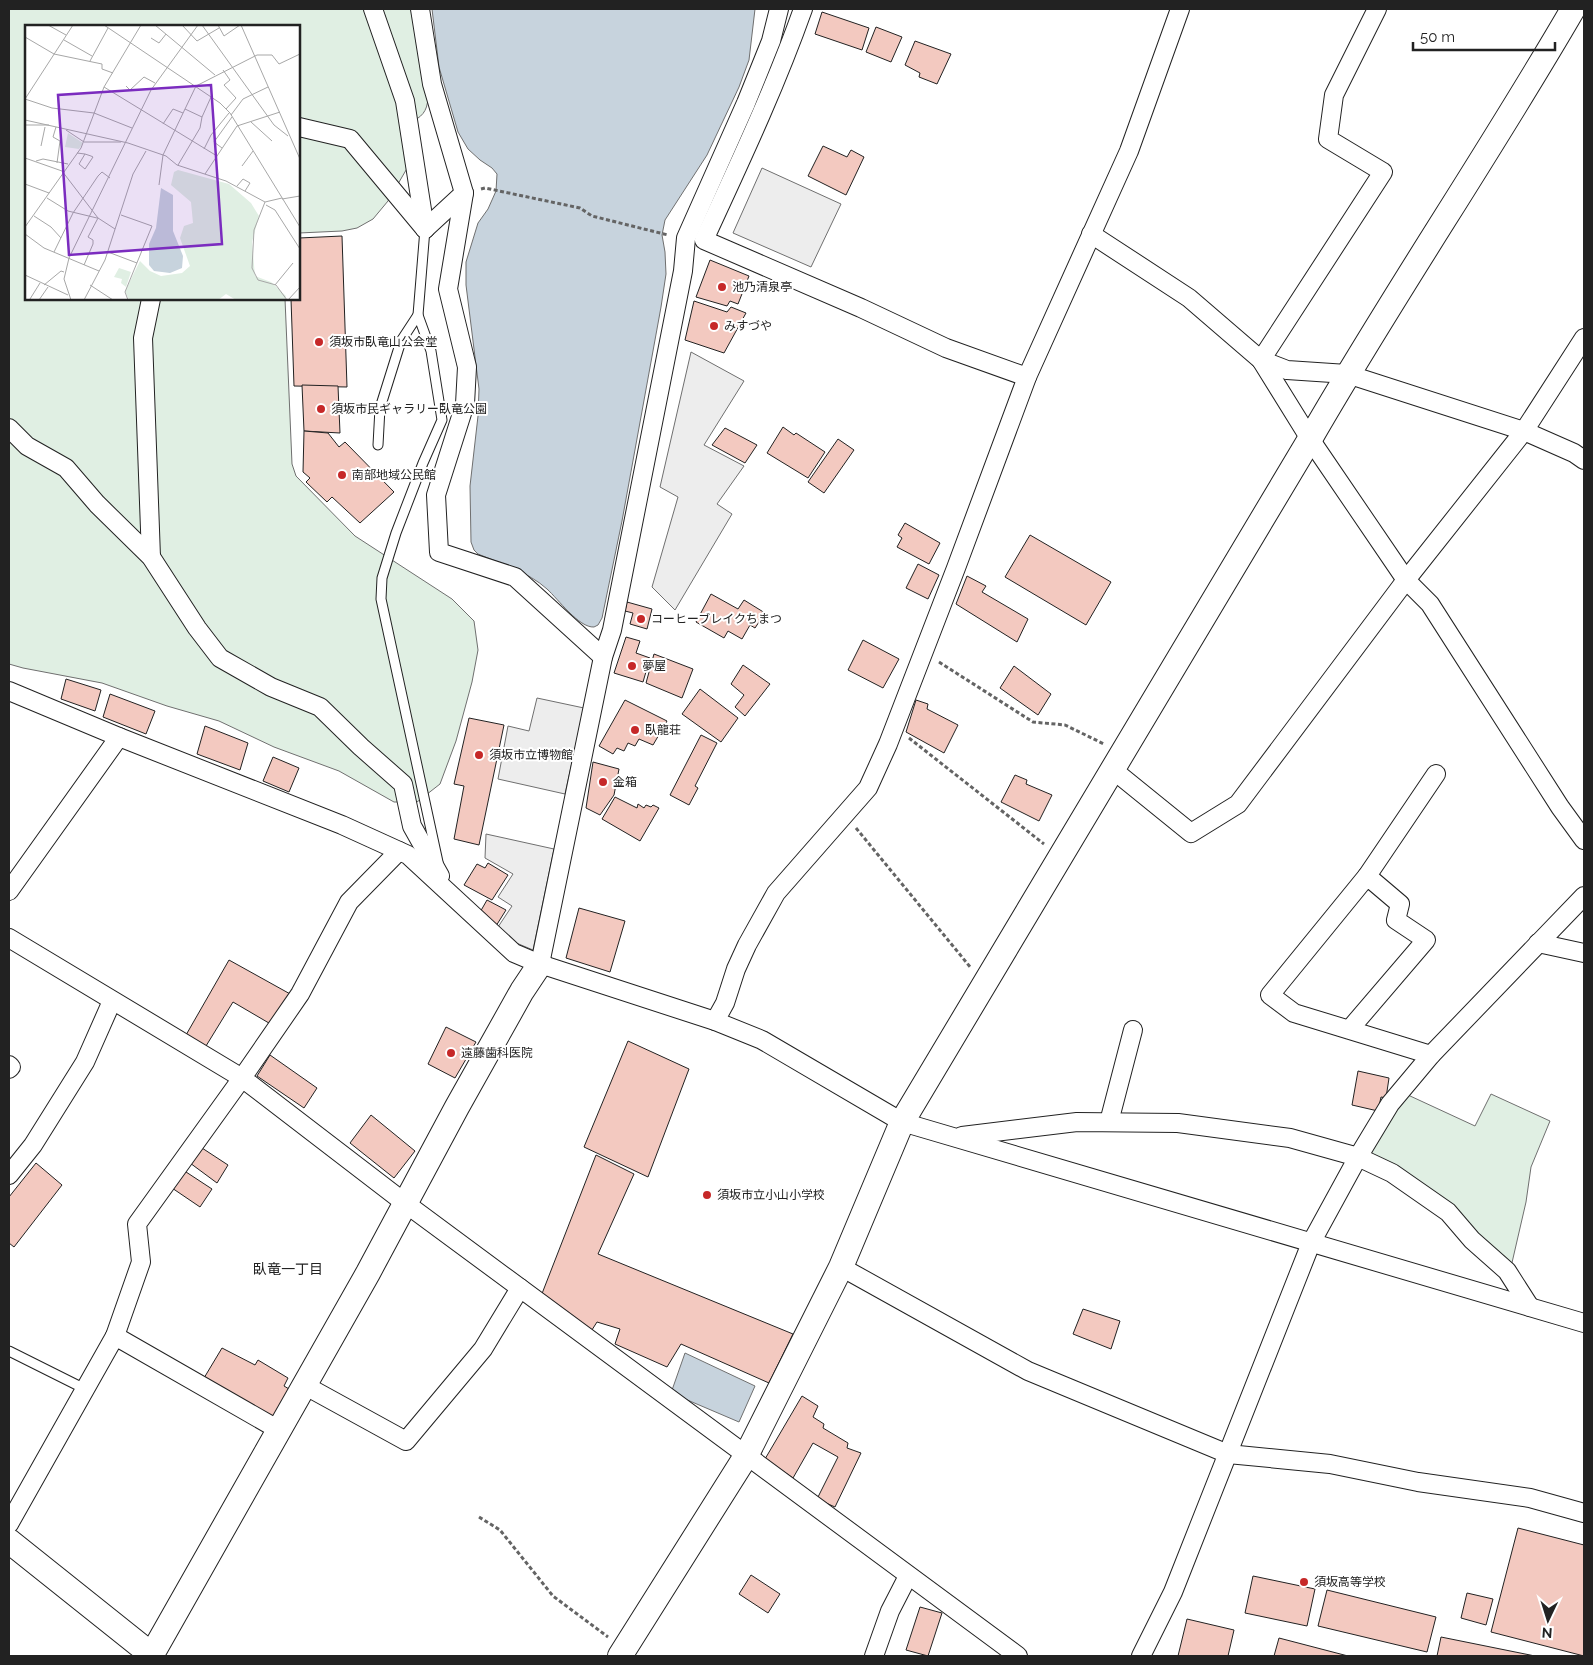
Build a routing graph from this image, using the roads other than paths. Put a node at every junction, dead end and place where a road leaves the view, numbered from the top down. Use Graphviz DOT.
graph roads {
  1 [pos="373,9"];
  2 [pos="420,9"];
  3 [pos="779,9"];
  4 [pos="803,9"];
  5 [pos="1180,9"];
  6 [pos="1377,9"];
  7 [pos="1574,9"];
  8 [pos="300,127"];
  9 [pos="464,193"];
  10 [pos="425,229"];
  11 [pos="1091,234"];
  12 [pos="151,300"];
  13 [pos="418,314"];
  14 [pos="1584,338"];
  15 [pos="1261,360"];
  16 [pos="1347,374"];
  17 [pos="1027,378"];
  18 [pos="9,428"];
  19 [pos="1524,431"];
  20 [pos="1310,439"];
  21 [pos="378,445"];
  22 [pos="1584,460"];
  23 [pos="152,557"];
  24 [pos="1406,580"];
  25 [pos="603,657"];
  26 [pos="9,691"];
  27 [pos="119,737"];
  28 [pos="1117,761"];
  29 [pos="1436,774"];
  30 [pos="1584,840"];
  31 [pos="399,851"];
  32 [pos="1367,876"];
  33 [pos="444,884"];
  34 [pos="9,891"];
  35 [pos="1584,896"];
  36 [pos="9,938"];
  37 [pos="1538,943"];
  38 [pos="1584,953"];
  39 [pos="540,964"];
  40 [pos="112,1000"];
  41 [pos="716,1021"];
  42 [pos="1133,1030"];
  43 [pos="1349,1030"];
  44 [pos="1431,1055"];
  45 [pos="9,1065"];
  46 [pos="9,1069"];
  47 [pos="242,1078"];
  48 [pos="902,1122"];
  49 [pos="1109,1122"];
  50 [pos="954,1137"];
  51 [pos="1358,1157"];
  52 [pos="9,1174"];
  53 [pos="405,1203"];
  54 [pos="1312,1243"];
  55 [pos="841,1267"];
  56 [pos="520,1288"];
  57 [pos="1530,1307"];
  58 [pos="1584,1322"];
  59 [pos="115,1336"];
  60 [pos="9,1351"];
  61 [pos="304,1386"];
  62 [pos="85,1389"];
  63 [pos="279,1430"];
  64 [pos="1228,1454"];
  65 [pos="746,1456"];
  66 [pos="1584,1513"];
  67 [pos="9,1524"];
  68 [pos="9,1542"];
  69 [pos="908,1576"];
  70 [pos="622,1653"];
  71 [pos="152,1656"];
  72 [pos="874,1656"];
  73 [pos="1018,1656"];
  74 [pos="1142,1656"];
  1 -- 10 [label="street"];
  2 -- 9 [label="street"];
  3 -- 25 [label="street"];
  4 -- 17 [label="street"];
  5 -- 11 [label="street"];
  6 -- 15 [label="street"];
  7 -- 16 [label="street"];
  8 -- 10 [label="street"];
  9 -- 10 [label="street"];
  9 -- 25 [label="street"];
  10 -- 13 [label="lane"];
  11 -- 15 [label="street"];
  11 -- 17 [label="street"];
  12 -- 23 [label="street"];
  13 -- 21 [label="lane"];
  13 -- 33 [label="lane"];
  14 -- 19 [label="street"];
  15 -- 16 [label="street"];
  15 -- 20 [label="street"];
  16 -- 19 [label="street"];
  16 -- 20 [label="street"];
  17 -- 41 [label="street"];
  18 -- 23 [label="street"];
  19 -- 22 [label="street"];
  19 -- 24 [label="street"];
  20 -- 24 [label="street"];
  20 -- 28 [label="street"];
  23 -- 33 [label="street"];
  24 -- 28 [label="street"];
  24 -- 30 [label="street"];
  25 -- 39 [label="street"];
  26 -- 27 [label="street"];
  27 -- 31 [label="street"];
  27 -- 34 [label="street"];
  28 -- 48 [label="street"];
  29 -- 32 [label="street"];
  31 -- 33 [label="street"];
  31 -- 47 [label="street"];
  32 -- 43 [label="street"];
  32 -- 43 [label="street"];
  33 -- 39 [label="street"];
  35 -- 37 [label="street"];
  36 -- 40 [label="street"];
  37 -- 38 [label="street"];
  37 -- 44 [label="street"];
  39 -- 41 [label="street"];
  39 -- 53 [label="street"];
  40 -- 47 [label="street"];
  40 -- 52 [label="street"];
  41 -- 48 [label="street"];
  42 -- 49 [label="street"];
  43 -- 44 [label="street"];
  44 -- 51 [label="street"];
  45 -- 46 [label="street"];
  47 -- 53 [label="street"];
  47 -- 59 [label="street"];
  48 -- 50 [label="street"];
  48 -- 55 [label="street"];
  49 -- 50 [label="street"];
  49 -- 51 [label="street"];
  50 -- 54 [label="street"];
  51 -- 54 [label="street"];
  51 -- 57 [label="street"];
  53 -- 56 [label="street"];
  53 -- 61 [label="street"];
  54 -- 57 [label="street"];
  54 -- 64 [label="street"];
  55 -- 64 [label="street"];
  55 -- 65 [label="street"];
  56 -- 61 [label="street"];
  56 -- 65 [label="street"];
  57 -- 58 [label="street"];
  59 -- 62 [label="street"];
  59 -- 63 [label="street"];
  60 -- 62 [label="lane"];
  61 -- 63 [label="street"];
  62 -- 67 [label="street"];
  63 -- 71 [label="street"];
  64 -- 66 [label="street"];
  64 -- 74 [label="street"];
  65 -- 69 [label="street"];
  65 -- 70 [label="street"];
  68 -- 71 [label="street"];
  69 -- 72 [label="street"];
  69 -- 73 [label="street"];
}
